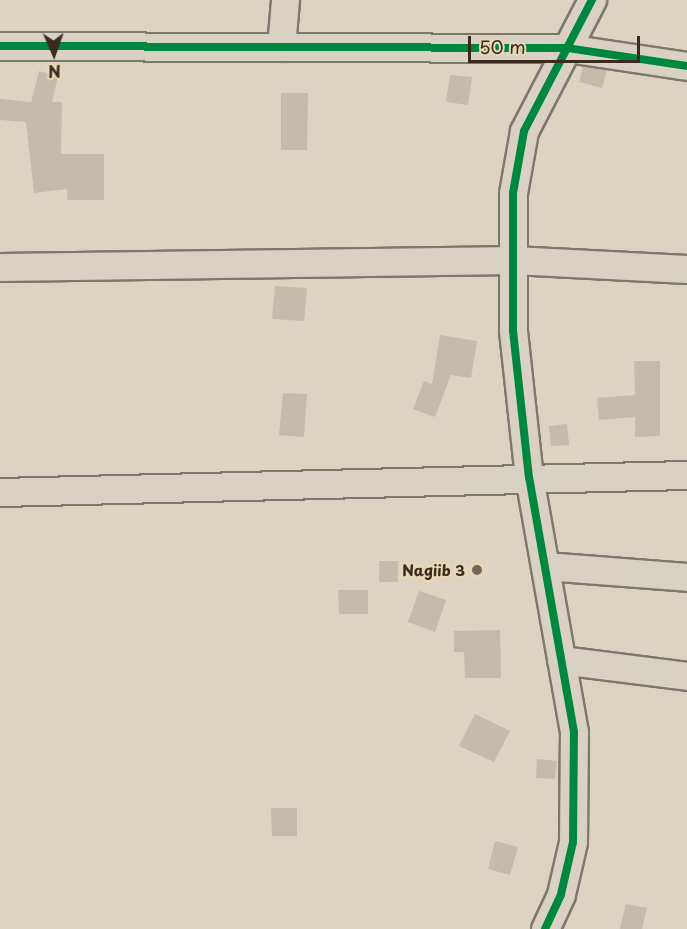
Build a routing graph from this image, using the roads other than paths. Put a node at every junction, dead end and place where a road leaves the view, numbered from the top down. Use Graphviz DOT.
graph roads {
  1 [pos="285,0"];
  2 [pos="592,0"];
  3 [pos="0,46"];
  4 [pos="281,47"];
  5 [pos="567,48"];
  6 [pos="687,66"];
  7 [pos="513,260"];
  8 [pos="0,267"];
  9 [pos="687,269"];
  10 [pos="687,475"];
  11 [pos="529,478"];
  12 [pos="0,492"];
  13 [pos="544,566"];
  14 [pos="687,577"];
  15 [pos="561,660"];
  16 [pos="687,676"];
  17 [pos="545,929"];
  1 -- 4 [label="street"];
  2 -- 5 [label="street"];
  3 -- 4 [label="street"];
  4 -- 5 [label="street"];
  5 -- 6 [label="street"];
  5 -- 7 [label="street"];
  7 -- 8 [label="street"];
  7 -- 9 [label="street"];
  7 -- 11 [label="street"];
  10 -- 11 [label="street"];
  11 -- 12 [label="street"];
  11 -- 13 [label="street"];
  13 -- 14 [label="street"];
  13 -- 15 [label="street"];
  15 -- 16 [label="street"];
  15 -- 17 [label="street"];
}
